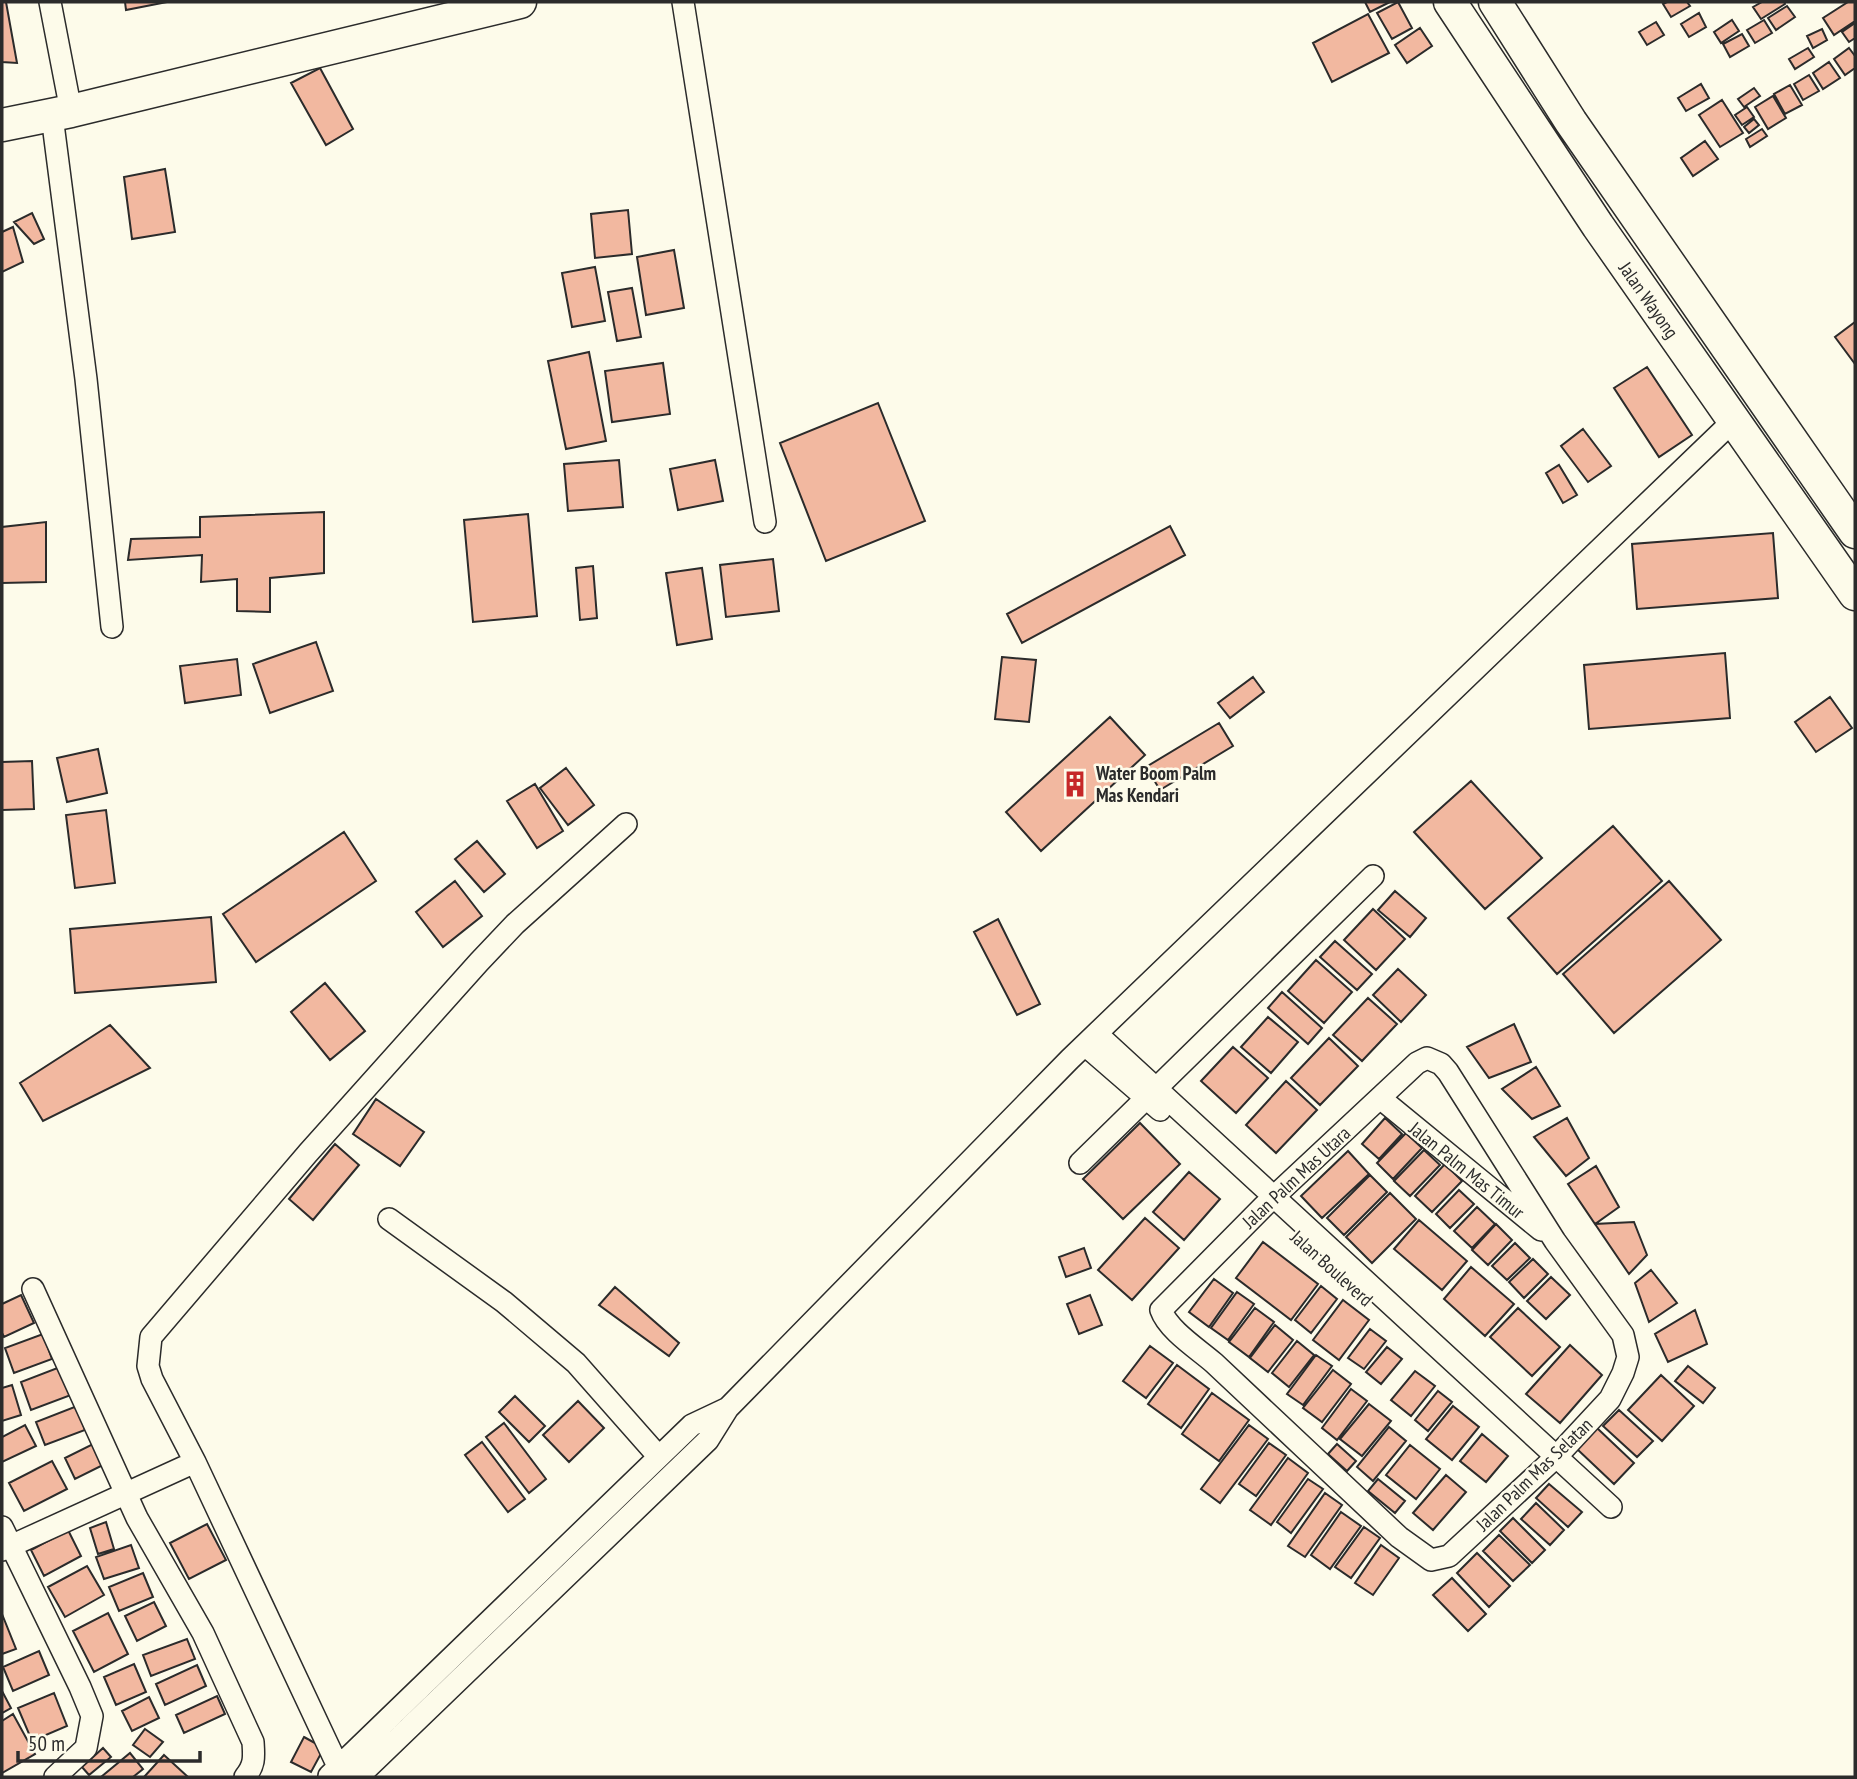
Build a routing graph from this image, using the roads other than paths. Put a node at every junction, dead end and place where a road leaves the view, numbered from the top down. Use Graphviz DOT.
graph roads {
  1 [pos="50,2"];
  2 [pos="520,2"];
  3 [pos="683,2"];
  4 [pos="1450,2"];
  5 [pos="1495,2"];
  6 [pos="457,9"];
  7 [pos="62,113"];
  8 [pos="2,125"];
  9 [pos="1733,421"];
  10 [pos="765,522"];
  11 [pos="1855,532"];
  12 [pos="1855,594"];
  13 [pos="112,627"];
  14 [pos="626,824"];
  15 [pos="1373,876"];
  16 [pos="1091,1039"];
  17 [pos="1152,1093"];
  18 [pos="1380,1098"];
  19 [pos="1080,1163"];
  20 [pos="1269,1202"];
  21 [pos="389,1219"];
  22 [pos="1555,1241"];
  23 [pos="33,1289"];
  24 [pos="1623,1373"];
  25 [pos="728,1408"];
  26 [pos="659,1457"];
  27 [pos="1552,1460"];
  28 [pos="195,1462"];
  29 [pos="126,1492"];
  30 [pos="1611,1507"];
  31 [pos="5,1541"];
  32 [pos="1431,1560"];
  33 [pos="336,1774"];
  34 [pos="55,1777"];
  35 [pos="245,1777"];
  36 [pos="358,1777"];
  1 -- 7 [label="street"];
  2 -- 6 [label="main road"];
  3 -- 10 [label="street"];
  4 -- 9 [label="main road, Jalan Wayong"];
  5 -- 11 [label="main road, Jalan Wayong"];
  6 -- 7 [label="main road"];
  7 -- 8 [label="main road"];
  7 -- 13 [label="street"];
  9 -- 12 [label="main road, Jalan Wayong"];
  9 -- 16 [label="street"];
  14 -- 28 [label="street"];
  15 -- 17 [label="street"];
  16 -- 17 [label="street, Jalan Bouleverd"];
  16 -- 25 [label="street"];
  17 -- 19 [label="street"];
  17 -- 20 [label="street, Jalan Bouleverd"];
  18 -- 20 [label="street, Jalan Palm Mas Utara"];
  18 -- 22 [label="street, Jalan Palm Mas Timur"];
  18 -- 22 [label="street, Jalan Palm Mas Utara"];
  20 -- 27 [label="street, Jalan Bouleverd"];
  20 -- 32 [label="street, Jalan Palm Mas Utara"];
  21 -- 26 [label="street"];
  22 -- 24 [label="street, Jalan Palm Mas Utara"];
  23 -- 29 [label="street"];
  24 -- 27 [label="street, Jalan Palm Mas Selatan"];
  25 -- 26 [label="street"];
  25 -- 36 [label="street"];
  26 -- 33 [label="street"];
  27 -- 30 [label="street, Jalan Bouleverd"];
  27 -- 32 [label="street, Jalan Palm Mas Selatan"];
  28 -- 29 [label="street"];
  28 -- 33 [label="street"];
  29 -- 31 [label="street"];
  29 -- 35 [label="street"];
  31 -- 34 [label="street"];
}
